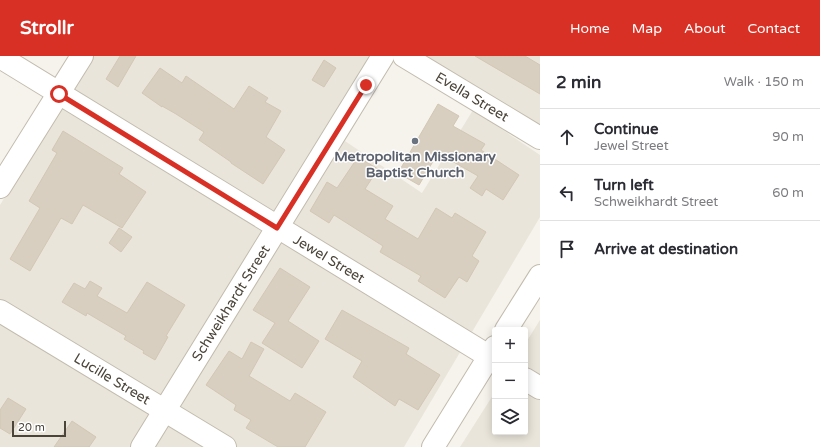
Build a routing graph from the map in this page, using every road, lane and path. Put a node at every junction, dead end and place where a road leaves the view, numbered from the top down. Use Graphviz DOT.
graph roads {
  1 [pos="82,56"];
  2 [pos="383,56"];
  3 [pos="404,56"];
  4 [pos="0,57"];
  5 [pos="59,94"];
  6 [pos="540,138"];
  7 [pos="0,187"];
  8 [pos="277,228"];
  9 [pos="540,276"];
  10 [pos="0,311"];
  11 [pos="508,327"];
  12 [pos="492,353"];
  13 [pos="492,356"];
  14 [pos="528,381"];
  15 [pos="540,388"];
  16 [pos="164,411"];
  17 [pos="142,447"];
  18 [pos="225,447"];
  19 [pos="433,447"];
  1 -- 5 [label="street"];
  2 -- 8 [label="street, Schweikhardt Street"];
  3 -- 6 [label="street, Evella Street"];
  4 -- 5 [label="street, Jewel Street"];
  5 -- 7 [label="street"];
  5 -- 8 [label="street, Jewel Street"];
  8 -- 12 [label="street, Jewel Street"];
  8 -- 16 [label="street, Schweikhardt Street"];
  9 -- 11 [label="street"];
  10 -- 16 [label="street, Lucille Street"];
  13 -- 19 [label="street"];
  14 -- 15 [label="street"];
  16 -- 17 [label="street, Schweikhardt Street"];
  16 -- 18 [label="street, Lucille Street"];
}
